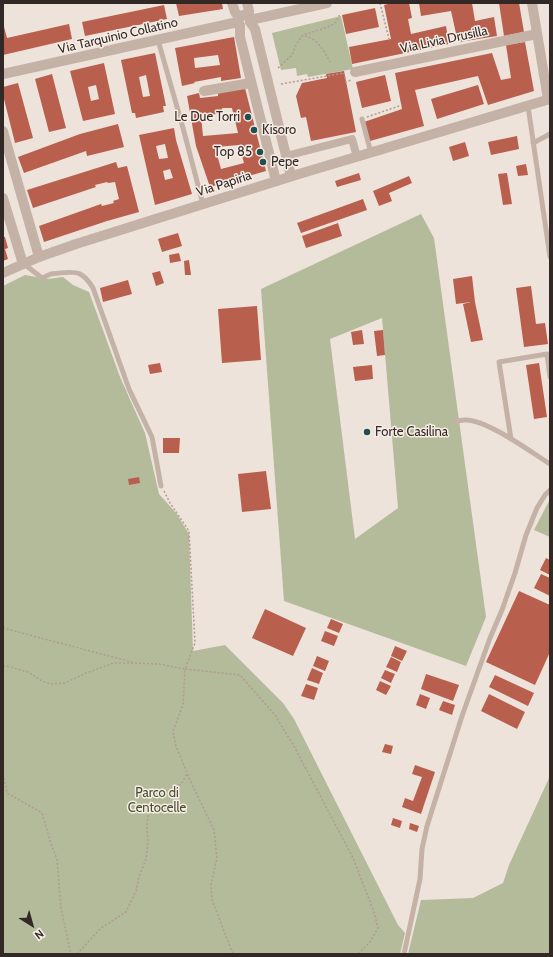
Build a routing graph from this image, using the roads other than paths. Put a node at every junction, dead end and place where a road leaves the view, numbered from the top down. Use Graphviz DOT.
graph roads {
  1 [pos="232,3"];
  2 [pos="247,3"];
  3 [pos="327,3"];
  4 [pos="532,3"];
  5 [pos="244,21"];
  6 [pos="537,34"];
  7 [pos="158,40"];
  8 [pos="355,72"];
  9 [pos="3,74"];
  10 [pos="251,84"];
  11 [pos="204,91"];
  12 [pos="549,99"];
  13 [pos="528,106"];
  14 [pos="362,119"];
  15 [pos="3,131"];
  16 [pos="550,134"];
  17 [pos="533,143"];
  18 [pos="371,153"];
  19 [pos="285,155"];
  20 [pos="357,157"];
  21 [pos="269,158"];
  22 [pos="291,176"];
  23 [pos="276,181"];
  24 [pos="3,198"];
  25 [pos="203,204"];
  26 [pos="39,257"];
  27 [pos="550,257"];
  28 [pos="23,264"];
  29 [pos="3,273"];
  30 [pos="550,377"];
  31 [pos="455,422"];
  32 [pos="511,439"];
  33 [pos="550,464"];
  34 [pos="161,486"];
  35 [pos="550,490"];
  36 [pos="404,954"];
  1 -- 5 [label="street"];
  2 -- 5 [label="street"];
  3 -- 5 [label="street, Via Tarquinio Collatino"];
  4 -- 6 [label="street"];
  5 -- 7 [label="street, Via Tarquinio Collatino"];
  5 -- 10 [label="street"];
  5 -- 19 [label="street"];
  6 -- 8 [label="street, Via Livia Drusilla"];
  6 -- 12 [label="street"];
  7 -- 9 [label="street, Via Tarquinio Collatino"];
  7 -- 25 [label="lane"];
  10 -- 11 [label="street"];
  10 -- 21 [label="street"];
  12 -- 13 [label="street, Via Papiria"];
  13 -- 17 [label="lane"];
  13 -- 18 [label="street, Via Papiria"];
  14 -- 18 [label="lane"];
  15 -- 26 [label="street"];
  16 -- 17 [label="lane"];
  17 -- 27 [label="lane"];
  18 -- 20 [label="street, Via Papiria"];
  19 -- 20 [label="street"];
  19 -- 21 [label="street"];
  19 -- 22 [label="street"];
  20 -- 22 [label="street, Via Papiria"];
  21 -- 23 [label="street"];
  22 -- 23 [label="street, Via Papiria"];
  23 -- 25 [label="street, Via Papiria"];
  24 -- 28 [label="street"];
  25 -- 26 [label="street, Via Papiria"];
  26 -- 28 [label="street, Via Papiria"];
  28 -- 29 [label="street, Via Papiria"];
  28 -- 34 [label="lane"];
  30 -- 32 [label="lane"];
  31 -- 32 [label="lane"];
  32 -- 33 [label="lane"];
  35 -- 36 [label="lane"];
}
